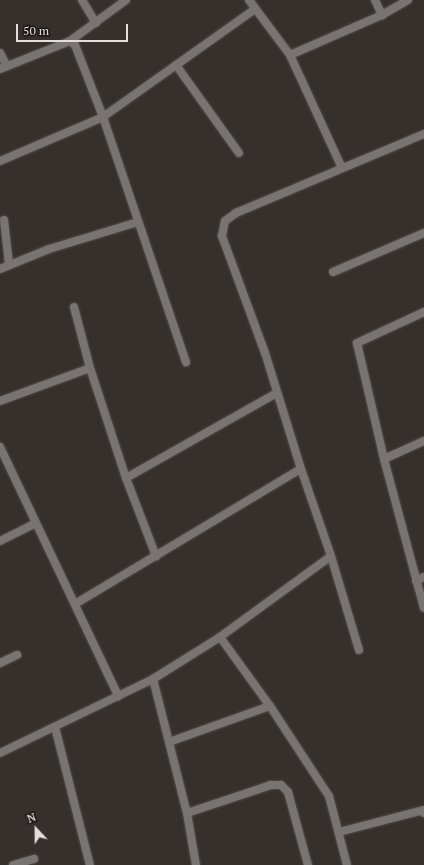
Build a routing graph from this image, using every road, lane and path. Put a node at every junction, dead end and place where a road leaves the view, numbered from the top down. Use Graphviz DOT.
graph roads {
  1 [pos="82,0"];
  2 [pos="126,0"];
  3 [pos="249,0"];
  4 [pos="375,0"];
  5 [pos="408,0"];
  6 [pos="255,9"];
  7 [pos="382,15"];
  8 [pos="96,23"];
  9 [pos="70,41"];
  10 [pos="0,54"];
  11 [pos="290,55"];
  12 [pos="176,66"];
  13 [pos="3,68"];
  14 [pos="103,118"];
  15 [pos="424,134"];
  16 [pos="239,153"];
  17 [pos="0,161"];
  18 [pos="342,168"];
  19 [pos="4,220"];
  20 [pos="138,222"];
  21 [pos="424,233"];
  22 [pos="9,264"];
  23 [pos="0,269"];
  24 [pos="333,272"];
  25 [pos="74,307"];
  26 [pos="424,312"];
  27 [pos="186,362"];
  28 [pos="90,368"];
  29 [pos="277,393"];
  30 [pos="0,401"];
  31 [pos="424,441"];
  32 [pos="0,447"];
  33 [pos="384,460"];
  34 [pos="301,469"];
  35 [pos="126,478"];
  36 [pos="36,524"];
  37 [pos="0,541"];
  38 [pos="156,556"];
  39 [pos="332,556"];
  40 [pos="420,579"];
  41 [pos="75,604"];
  42 [pos="424,608"];
  43 [pos="220,637"];
  44 [pos="359,650"];
  45 [pos="17,655"];
  46 [pos="0,663"];
  47 [pos="153,679"];
  48 [pos="118,696"];
  49 [pos="270,706"];
  50 [pos="55,727"];
  51 [pos="169,742"];
  52 [pos="0,753"];
  53 [pos="424,812"];
  54 [pos="187,813"];
  55 [pos="338,832"];
  56 [pos="34,859"];
  57 [pos="13,865"];
  58 [pos="90,865"];
  59 [pos="196,865"];
  60 [pos="308,865"];
  61 [pos="347,865"];
  1 -- 8 [label="street"];
  2 -- 8 [label="street"];
  3 -- 6 [label="street"];
  4 -- 7 [label="street"];
  5 -- 7 [label="street"];
  6 -- 11 [label="street"];
  6 -- 12 [label="street"];
  7 -- 11 [label="street"];
  8 -- 9 [label="street"];
  9 -- 13 [label="street"];
  9 -- 14 [label="street"];
  10 -- 13 [label="street"];
  11 -- 18 [label="street"];
  12 -- 14 [label="street"];
  12 -- 16 [label="street"];
  14 -- 17 [label="street"];
  14 -- 20 [label="street"];
  15 -- 18 [label="street"];
  18 -- 29 [label="street"];
  19 -- 22 [label="street"];
  20 -- 22 [label="street"];
  20 -- 27 [label="street"];
  21 -- 24 [label="street"];
  22 -- 23 [label="street"];
  25 -- 28 [label="street"];
  26 -- 33 [label="street"];
  28 -- 30 [label="street"];
  28 -- 35 [label="street"];
  29 -- 34 [label="street"];
  29 -- 35 [label="street"];
  31 -- 33 [label="street"];
  32 -- 36 [label="street"];
  33 -- 40 [label="street"];
  34 -- 38 [label="street"];
  34 -- 39 [label="street"];
  35 -- 38 [label="street"];
  36 -- 37 [label="street"];
  36 -- 41 [label="street"];
  38 -- 41 [label="street"];
  39 -- 43 [label="street"];
  39 -- 44 [label="street"];
  40 -- 42 [label="street"];
  41 -- 48 [label="street"];
  43 -- 47 [label="street"];
  43 -- 49 [label="street"];
  45 -- 46 [label="street"];
  47 -- 48 [label="street"];
  47 -- 51 [label="street"];
  48 -- 50 [label="street"];
  49 -- 51 [label="street"];
  49 -- 55 [label="street"];
  50 -- 52 [label="street"];
  50 -- 58 [label="street"];
  51 -- 54 [label="street"];
  53 -- 55 [label="street"];
  54 -- 59 [label="street"];
  54 -- 60 [label="street"];
  55 -- 61 [label="street"];
  56 -- 57 [label="street"];
}
